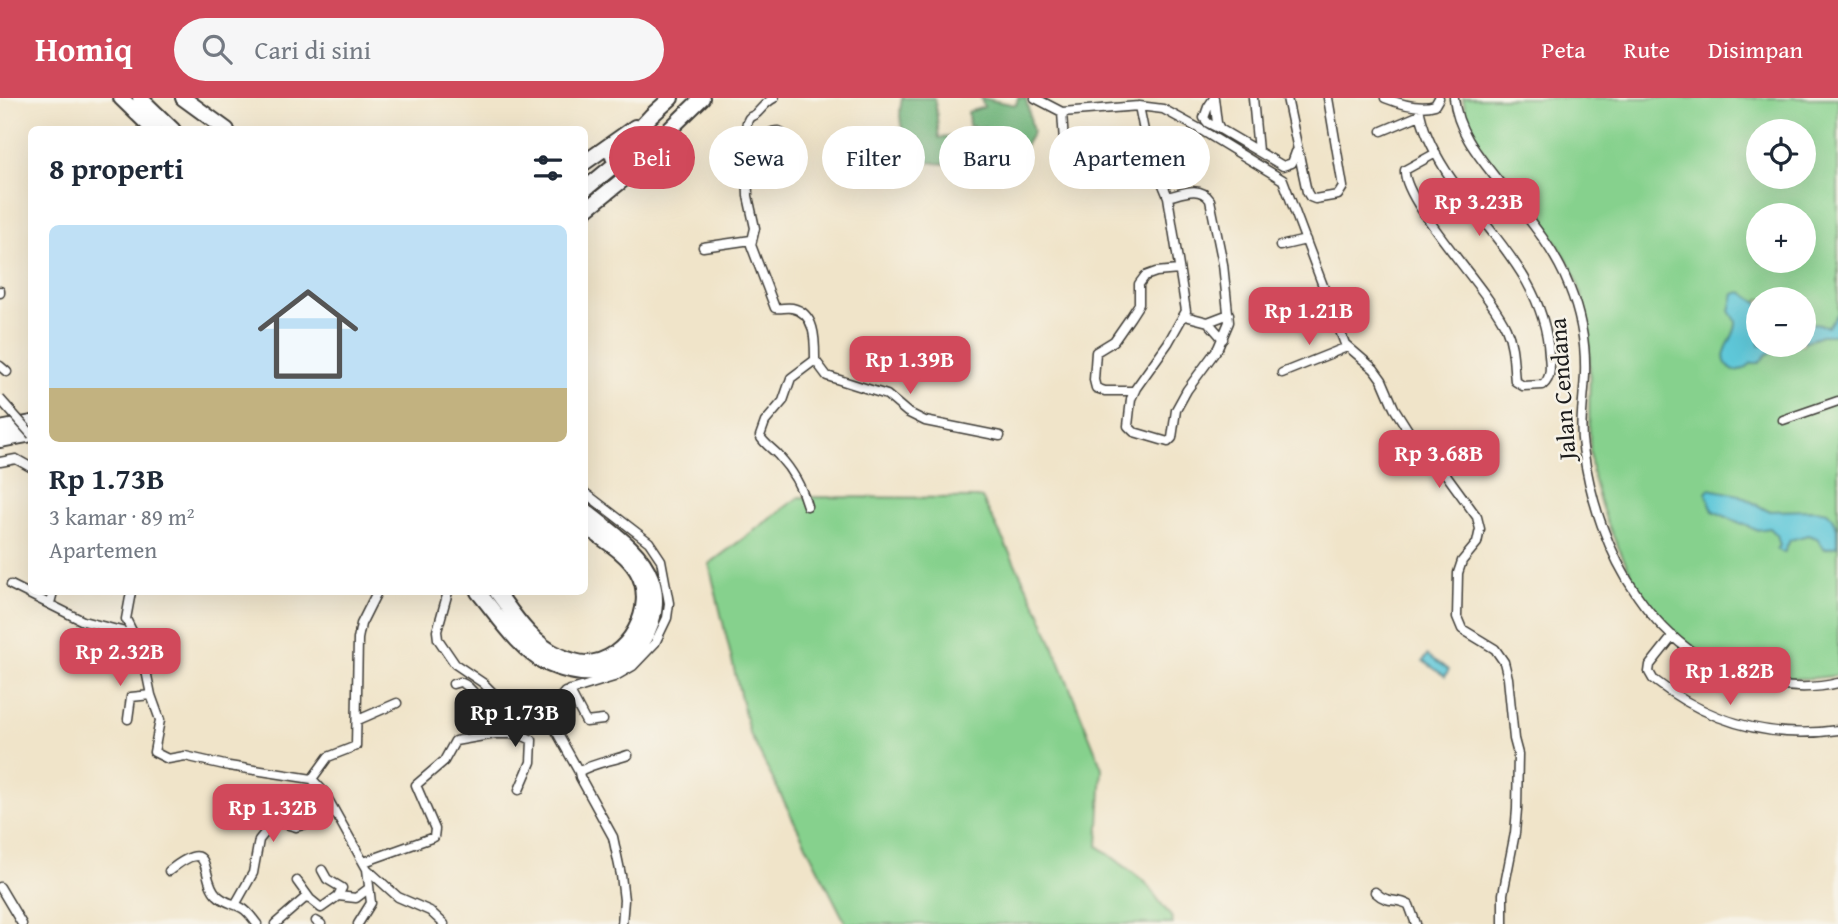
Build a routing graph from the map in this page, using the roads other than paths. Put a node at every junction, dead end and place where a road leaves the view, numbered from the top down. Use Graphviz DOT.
graph roads {
  1 [pos="121,98"];
  2 [pos="140,98"];
  3 [pos="183,98"];
  4 [pos="671,98"];
  5 [pos="702,98"];
  6 [pos="774,98"];
  7 [pos="1035,98"];
  8 [pos="1214,98"];
  9 [pos="1253,98"];
  10 [pos="1287,98"];
  11 [pos="1328,98"];
  12 [pos="1385,98"];
  13 [pos="1439,98"];
  14 [pos="1454,98"];
  15 [pos="1395,100"];
  16 [pos="1139,106"];
  17 [pos="1420,111"];
  18 [pos="1062,112"];
  19 [pos="651,116"];
  20 [pos="150,126"];
  21 [pos="169,126"];
  22 [pos="221,126"];
  23 [pos="673,126"];
  24 [pos="747,126"];
  25 [pos="1063,126"];
  26 [pos="1382,131"];
  27 [pos="1296,150"];
  28 [pos="1258,151"];
  29 [pos="1436,153"];
  30 [pos="588,160"];
  31 [pos="609,169"];
  32 [pos="588,176"];
  33 [pos="588,187"];
  34 [pos="611,189"];
  35 [pos="748,189"];
  36 [pos="1168,197"];
  37 [pos="588,208"];
  38 [pos="751,240"];
  39 [pos="1306,240"];
  40 [pos="1280,246"];
  41 [pos="704,247"];
  42 [pos="1179,270"];
  43 [pos="1228,314"];
  44 [pos="1185,316"];
  45 [pos="1208,322"];
  46 [pos="1223,339"];
  47 [pos="1347,347"];
  48 [pos="815,359"];
  49 [pos="1282,373"];
  50 [pos="1134,391"];
  51 [pos="0,399"];
  52 [pos="1838,401"];
  53 [pos="1783,420"];
  54 [pos="28,425"];
  55 [pos="28,431"];
  56 [pos="1,436"];
  57 [pos="28,436"];
  58 [pos="1000,436"];
  59 [pos="0,462"];
  60 [pos="28,466"];
  61 [pos="588,495"];
  62 [pos="807,506"];
  63 [pos="588,513"];
  64 [pos="588,528"];
  65 [pos="12,585"];
  66 [pos="28,593"];
  67 [pos="33,595"];
  68 [pos="52,595"];
  69 [pos="130,595"];
  70 [pos="376,595"];
  71 [pos="447,595"];
  72 [pos="481,595"];
  73 [pos="499,595"];
  74 [pos="50,603"];
  75 [pos="133,634"];
  76 [pos="1672,636"];
  77 [pos="1838,683"];
  78 [pos="453,684"];
  79 [pos="569,690"];
  80 [pos="151,695"];
  81 [pos="397,703"];
  82 [pos="523,716"];
  83 [pos="544,717"];
  84 [pos="128,719"];
  85 [pos="358,720"];
  86 [pos="603,720"];
  87 [pos="1838,730"];
  88 [pos="495,734"];
  89 [pos="519,734"];
  90 [pos="628,755"];
  91 [pos="579,772"];
  92 [pos="312,779"];
  93 [pos="519,790"];
  94 [pos="334,812"];
  95 [pos="366,865"];
  96 [pos="322,870"];
  97 [pos="169,871"];
  98 [pos="297,881"];
  99 [pos="0,887"];
  100 [pos="368,889"];
  101 [pos="1375,892"];
  102 [pos="338,895"];
  103 [pos="310,899"];
  104 [pos="235,905"];
  105 [pos="22,924"];
  106 [pos="257,924"];
  107 [pos="275,924"];
  108 [pos="358,924"];
  109 [pos="444,924"];
  110 [pos="622,924"];
  111 [pos="1416,924"];
  112 [pos="1503,924"];
  1 -- 20 [label="highway"];
  2 -- 21 [label="highway"];
  3 -- 22 [label="highway"];
  4 -- 19 [label="highway"];
  5 -- 23 [label="highway"];
  6 -- 24 [label="street"];
  7 -- 18 [label="street"];
  8 -- 28 [label="street"];
  9 -- 28 [label="street"];
  10 -- 27 [label="street"];
  11 -- 27 [label="street"];
  12 -- 15 [label="street"];
  13 -- 17 [label="street"];
  14 -- 76 [label="street, Jalan Cendana"];
  15 -- 17 [label="street"];
  16 -- 18 [label="street"];
  16 -- 36 [label="street"];
  16 -- 39 [label="street"];
  17 -- 26 [label="street"];
  17 -- 29 [label="street"];
  18 -- 25 [label="street"];
  19 -- 30 [label="highway"];
  19 -- 32 [label="highway"];
  27 -- 28 [label="street"];
  29 -- 29 [label="street"];
  31 -- 33 [label="highway"];
  34 -- 37 [label="highway"];
  35 -- 38 [label="street"];
  36 -- 42 [label="street"];
  36 -- 43 [label="street"];
  38 -- 41 [label="street"];
  38 -- 48 [label="street"];
  39 -- 40 [label="street"];
  39 -- 47 [label="street"];
  42 -- 44 [label="street"];
  42 -- 50 [label="street"];
  43 -- 45 [label="street"];
  43 -- 46 [label="street"];
  44 -- 45 [label="street"];
  44 -- 50 [label="street"];
  45 -- 46 [label="street"];
  46 -- 50 [label="street"];
  47 -- 49 [label="street"];
  47 -- 112 [label="street"];
  48 -- 58 [label="street"];
  48 -- 62 [label="street"];
  51 -- 55 [label="street, bridge"];
  52 -- 53 [label="street"];
  54 -- 56 [label="highway"];
  56 -- 57 [label="highway"];
  59 -- 60 [label="street"];
  61 -- 79 [label="street"];
  63 -- 72 [label="highway"];
  64 -- 73 [label="highway"];
  65 -- 66 [label="street"];
  67 -- 74 [label="street"];
  68 -- 74 [label="street"];
  69 -- 75 [label="street"];
  70 -- 85 [label="street"];
  71 -- 82 [label="street"];
  74 -- 75 [label="street"];
  75 -- 80 [label="street"];
  76 -- 77 [label="street, Jalan Cendana"];
  76 -- 87 [label="street"];
  78 -- 88 [label="street"];
  79 -- 83 [label="street"];
  79 -- 86 [label="street"];
  80 -- 84 [label="street"];
  80 -- 92 [label="street"];
  81 -- 85 [label="street"];
  82 -- 83 [label="street"];
  82 -- 89 [label="street"];
  83 -- 91 [label="street"];
  85 -- 92 [label="street"];
  88 -- 89 [label="street"];
  88 -- 95 [label="street"];
  89 -- 93 [label="street"];
  90 -- 91 [label="street"];
  91 -- 110 [label="street"];
  92 -- 94 [label="street"];
  94 -- 95 [label="street"];
  94 -- 104 [label="street"];
  95 -- 100 [label="street"];
  95 -- 109 [label="street"];
  96 -- 102 [label="street"];
  97 -- 104 [label="street"];
  98 -- 103 [label="street"];
  99 -- 105 [label="street"];
  100 -- 102 [label="street"];
  100 -- 108 [label="street"];
  101 -- 111 [label="street"];
  102 -- 103 [label="street"];
  103 -- 107 [label="street"];
  104 -- 106 [label="street"];
}
